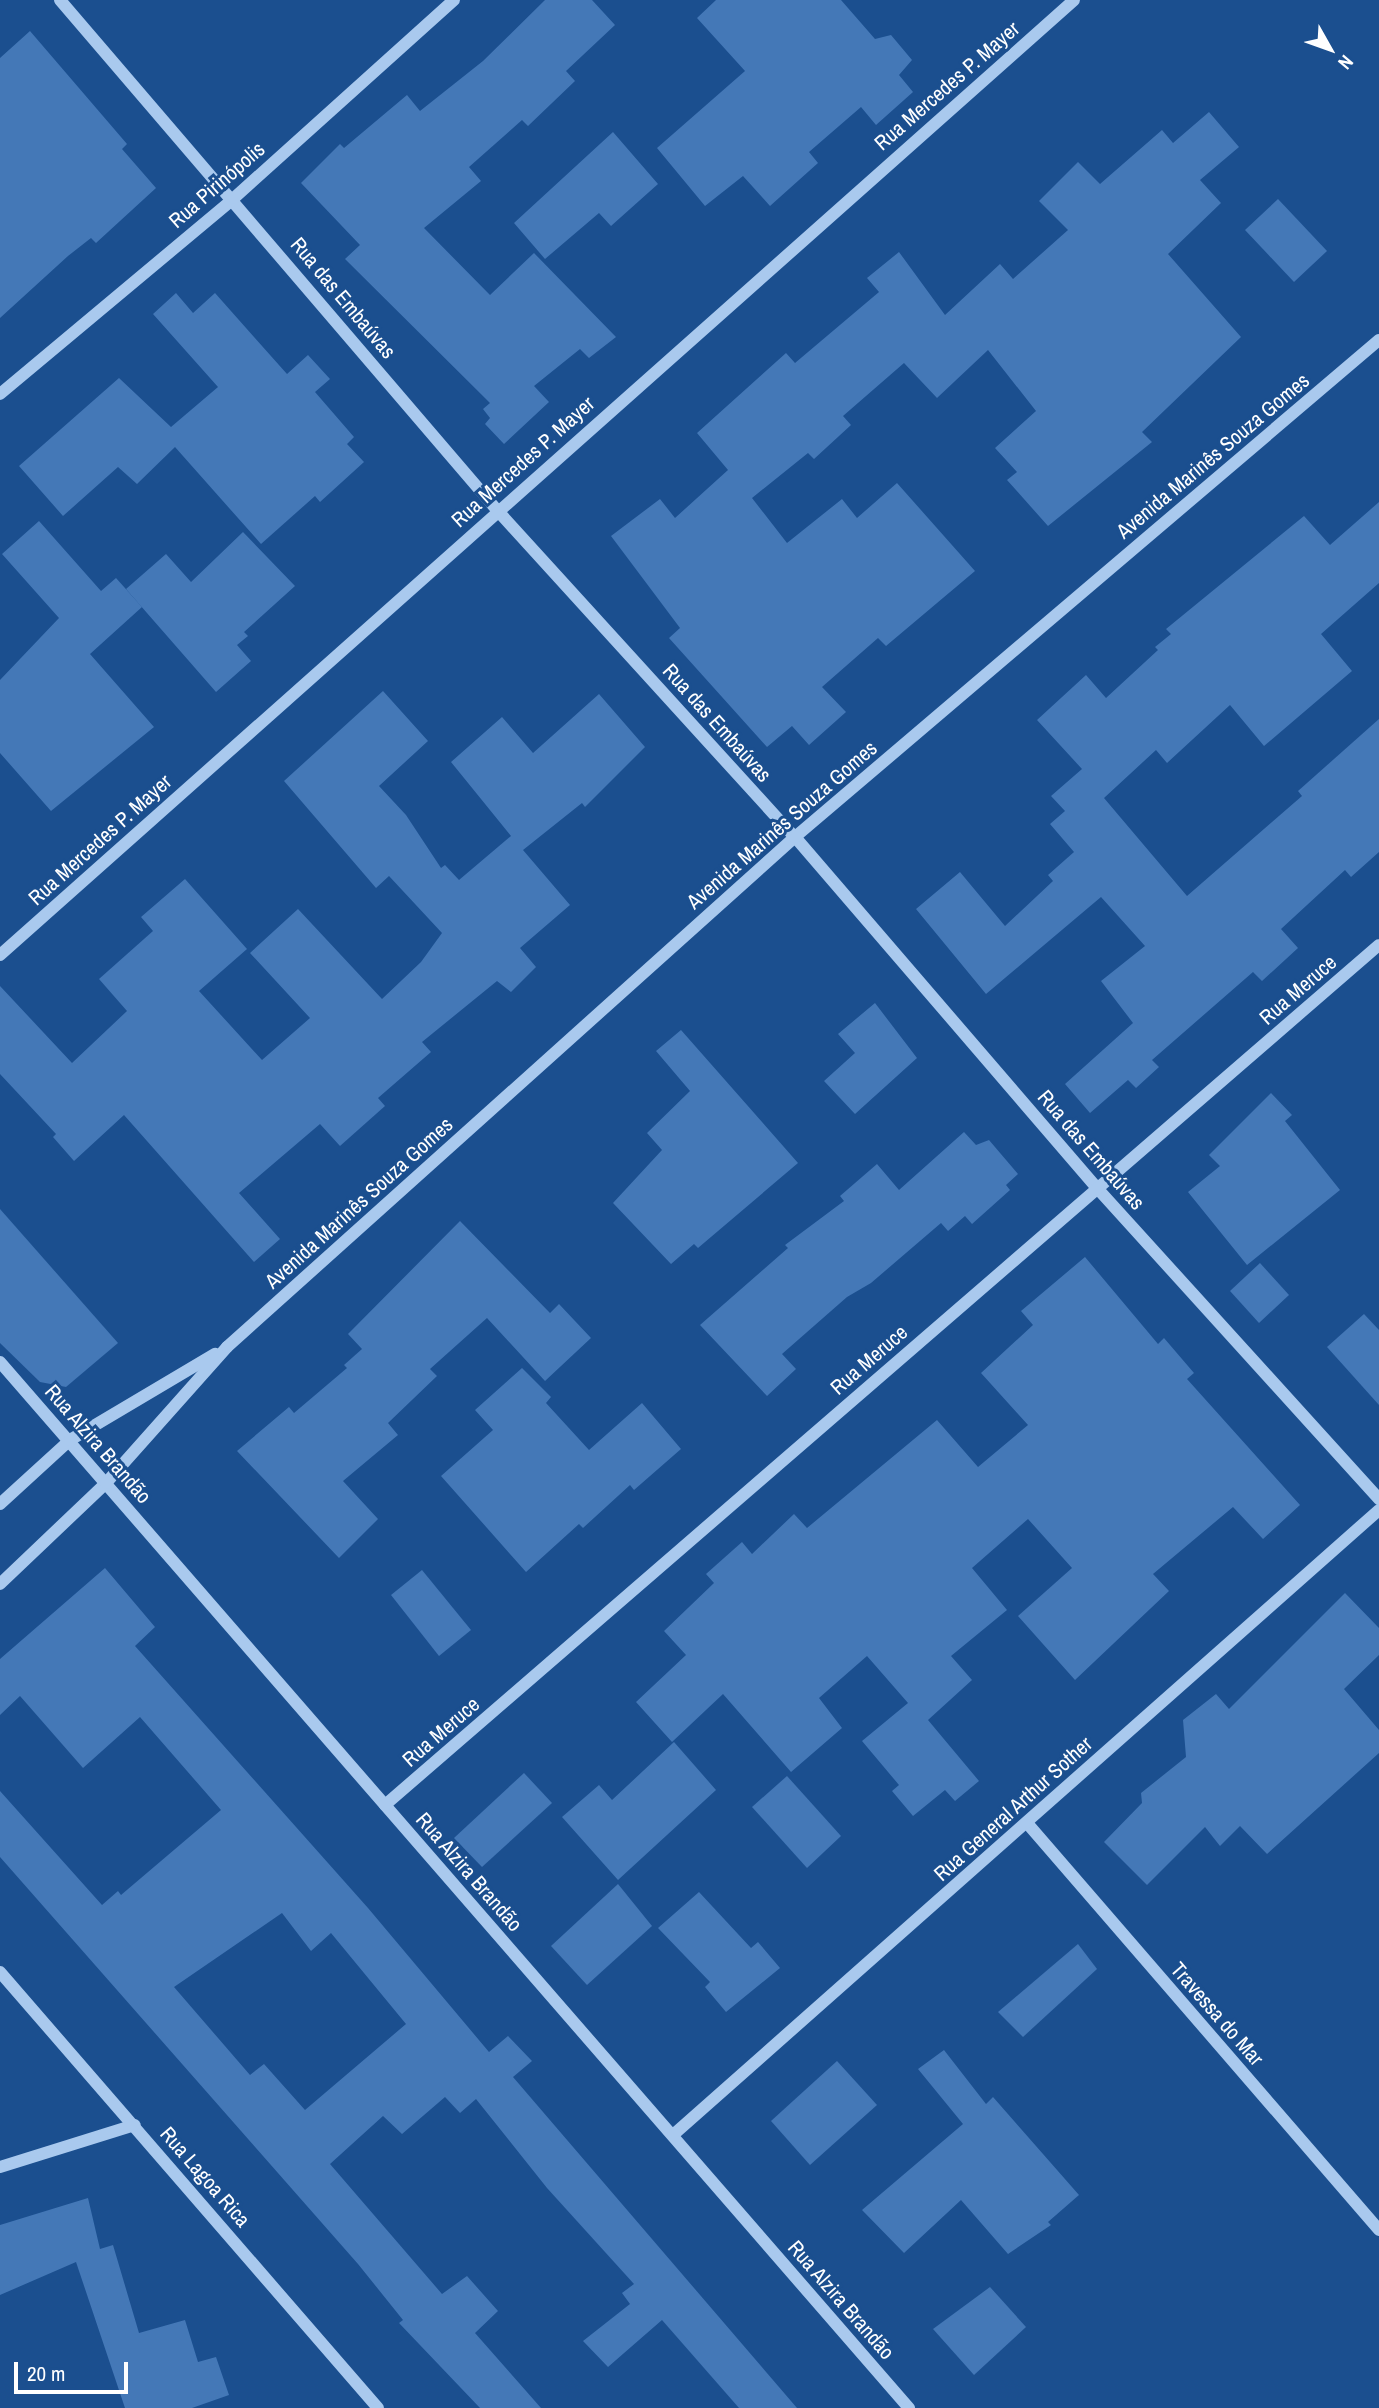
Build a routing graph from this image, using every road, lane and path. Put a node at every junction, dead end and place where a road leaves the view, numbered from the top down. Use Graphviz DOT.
graph roads {
  1 [pos="60,0"];
  2 [pos="454,0"];
  3 [pos="1074,0"];
  4 [pos="234,198"];
  5 [pos="1377,341"];
  6 [pos="0,394"];
  7 [pos="497,510"];
  8 [pos="794,837"];
  9 [pos="1379,945"];
  10 [pos="0,955"];
  11 [pos="1097,1188"];
  12 [pos="227,1347"];
  13 [pos="0,1362"];
  14 [pos="70,1440"];
  15 [pos="106,1483"];
  16 [pos="1379,1499"];
  17 [pos="0,1504"];
  18 [pos="1379,1510"];
  19 [pos="0,1584"];
  20 [pos="385,1805"];
  21 [pos="1027,1823"];
  22 [pos="0,1972"];
  23 [pos="135,2125"];
  24 [pos="673,2135"];
  25 [pos="0,2167"];
  26 [pos="1379,2230"];
  27 [pos="378,2408"];
  28 [pos="909,2408"];
  1 -- 4 [label="street, Rua das Embaúvas"];
  2 -- 4 [label="street, Rua Pirinópolis"];
  3 -- 7 [label="street, Rua Mercedes P. Mayer"];
  4 -- 6 [label="street, Rua Pirinópolis"];
  4 -- 7 [label="street, Rua das Embaúvas"];
  5 -- 8 [label="street, Avenida Marinês Souza Gomes"];
  7 -- 8 [label="street, Rua das Embaúvas"];
  7 -- 10 [label="street, Rua Mercedes P. Mayer"];
  8 -- 11 [label="street, Rua das Embaúvas"];
  8 -- 12 [label="street, Avenida Marinês Souza Gomes"];
  9 -- 11 [label="street, Rua Meruce"];
  11 -- 16 [label="street, Rua das Embaúvas"];
  11 -- 20 [label="street, Rua Meruce"];
  12 -- 14 [label="street, Avenida Marinês Souza Gomes"];
  12 -- 15 [label="street, Avenida Marinês Souza Gomes"];
  13 -- 14 [label="street, Rua Alzira Brandão"];
  14 -- 15 [label="street, Rua Alzira Brandão"];
  14 -- 17 [label="street, Avenida Marinês Souza Gomes"];
  15 -- 19 [label="street, Avenida Marinês Souza Gomes"];
  15 -- 20 [label="street, Rua Alzira Brandão"];
  18 -- 21 [label="street, Rua General Arthur Sother"];
  20 -- 24 [label="street, Rua Alzira Brandão"];
  21 -- 24 [label="street, Rua General Arthur Sother"];
  21 -- 26 [label="street, Travessa do Mar"];
  22 -- 23 [label="street, Rua Lagoa Rica"];
  23 -- 25 [label="street"];
  23 -- 27 [label="street, Rua Lagoa Rica"];
  24 -- 28 [label="street, Rua Alzira Brandão"];
}
